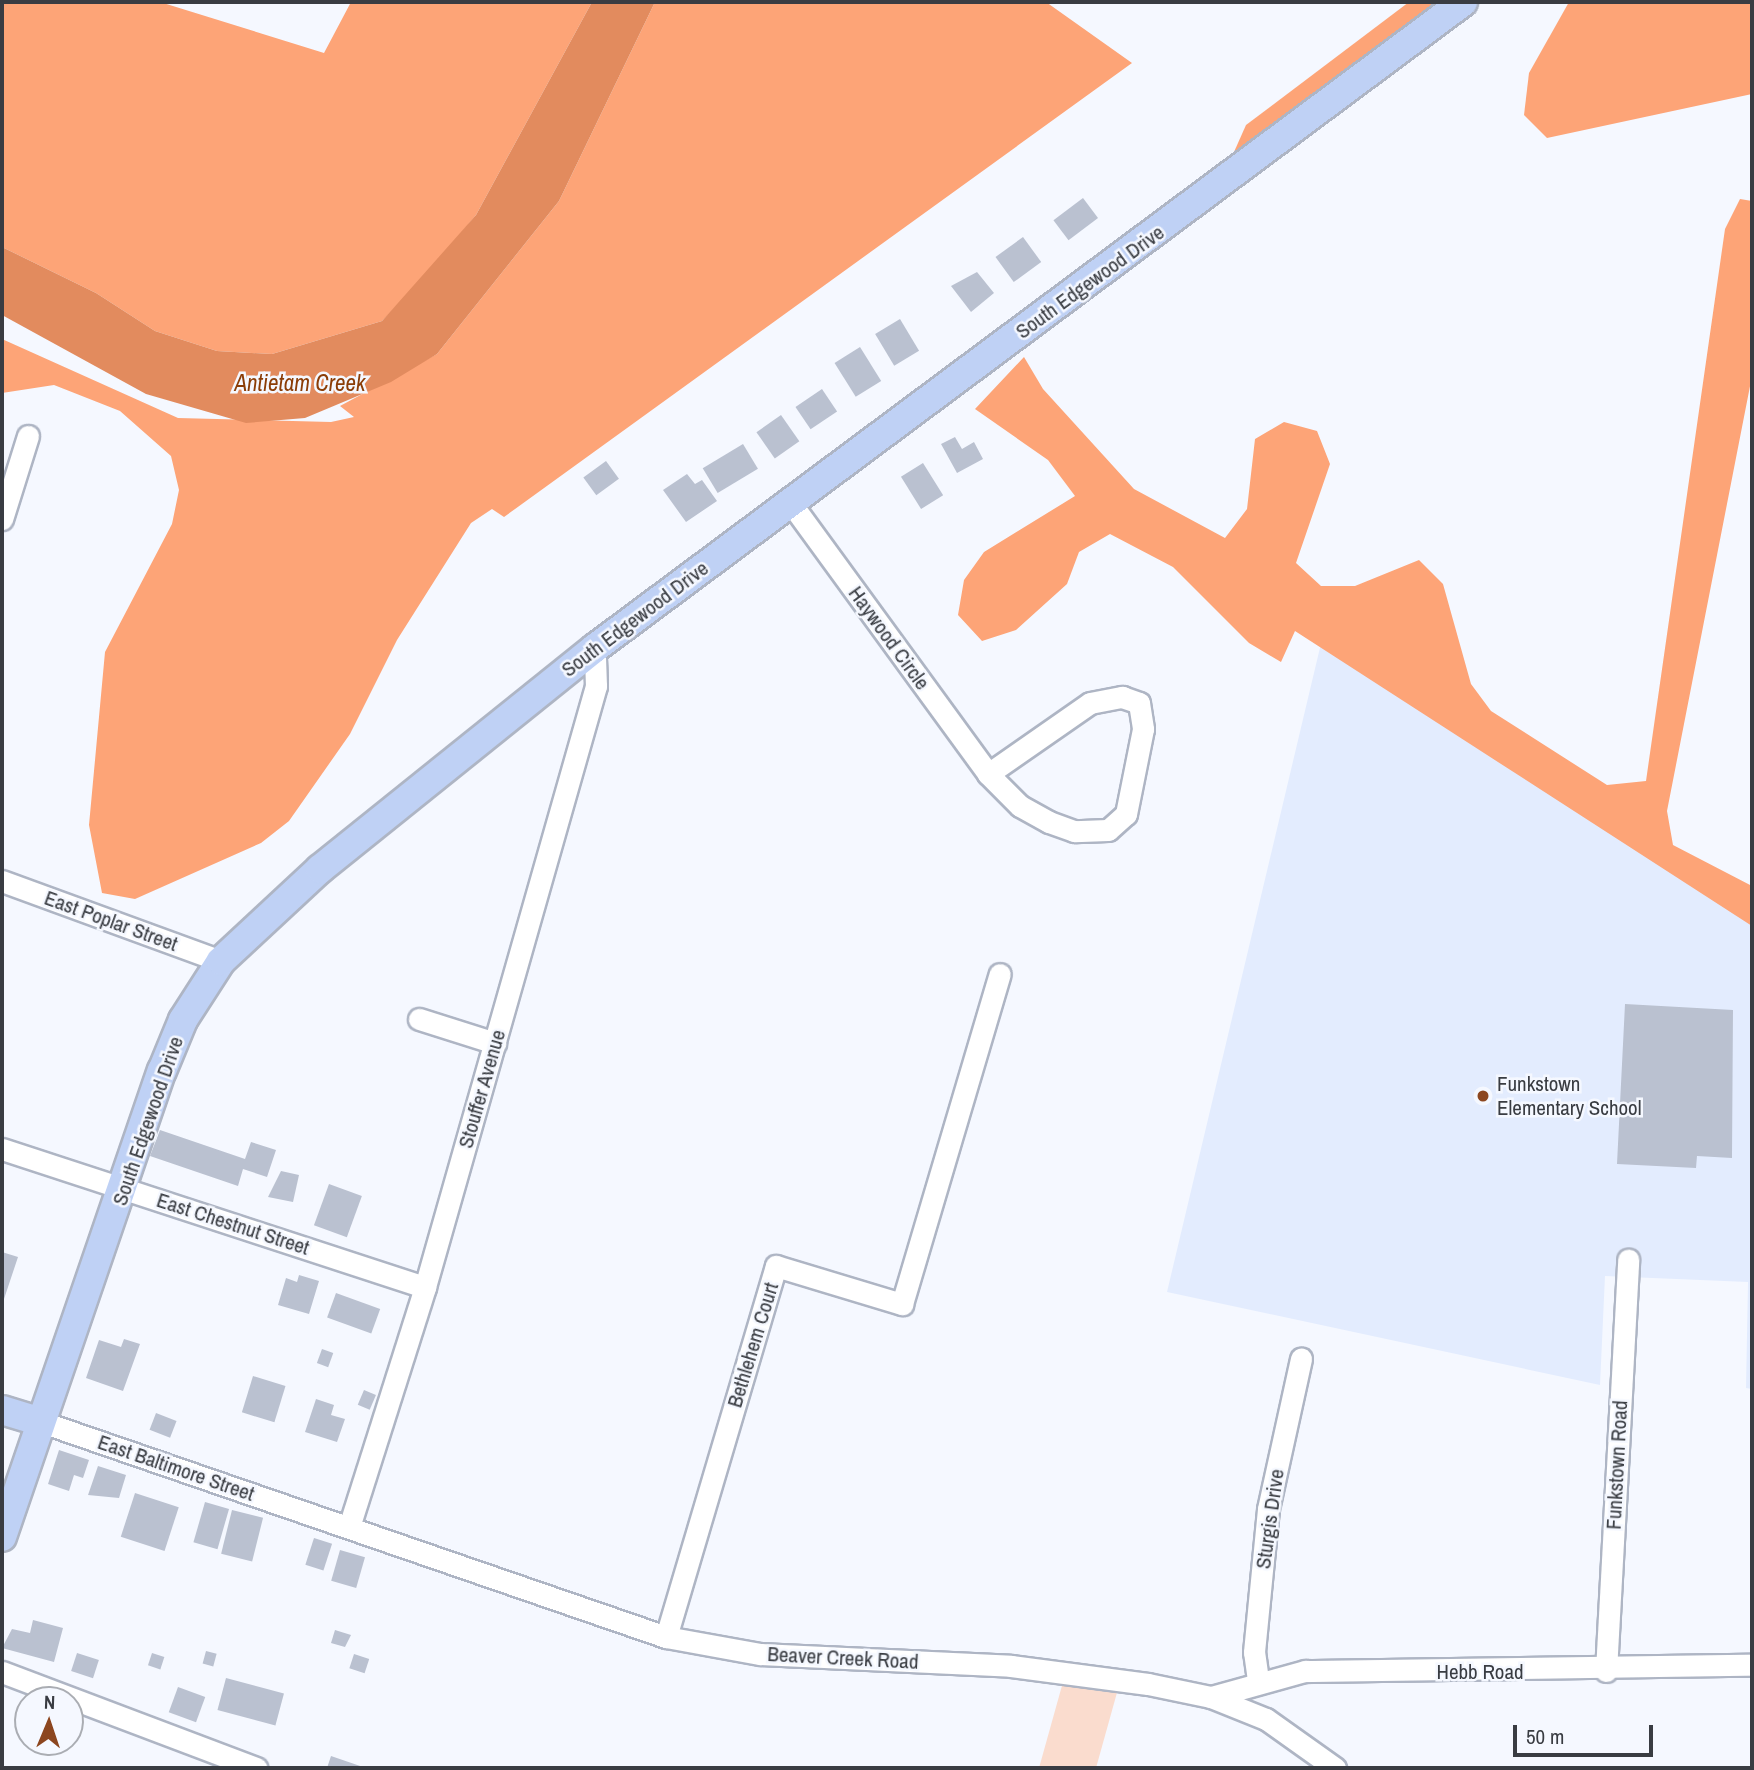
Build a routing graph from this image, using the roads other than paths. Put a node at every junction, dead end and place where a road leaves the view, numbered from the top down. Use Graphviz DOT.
graph roads {
  1 [pos="1463,2"];
  2 [pos="28,436"];
  3 [pos="790,502"];
  4 [pos="2,519"];
  5 [pos="595,648"];
  6 [pos="988,774"];
  7 [pos="2,881"];
  8 [pos="221,961"];
  9 [pos="1000,974"];
  10 [pos="419,1019"];
  11 [pos="495,1043"];
  12 [pos="2,1149"];
  13 [pos="124,1189"];
  14 [pos="1628,1260"];
  15 [pos="425,1287"];
  16 [pos="1301,1359"];
  17 [pos="2,1410"];
  18 [pos="39,1421"];
  19 [pos="349,1527"];
  20 [pos="2,1537"];
  21 [pos="666,1637"];
  22 [pos="1752,1665"];
  23 [pos="1606,1671"];
  24 [pos="2,1672"];
  25 [pos="1258,1680"];
  26 [pos="1211,1698"];
  27 [pos="256,1768"];
  28 [pos="1335,1768"];
  1 -- 3 [label="main road, South Edgewood Drive"];
  2 -- 4 [label="street"];
  3 -- 5 [label="main road, South Edgewood Drive"];
  3 -- 6 [label="street, Haywood Circle"];
  5 -- 8 [label="main road, South Edgewood Drive"];
  5 -- 11 [label="street, Stouffer Avenue"];
  6 -- 6 [label="street, Haywood Circle"];
  7 -- 8 [label="street, East Poplar Street"];
  8 -- 13 [label="main road, South Edgewood Drive"];
  9 -- 21 [label="street, Bethlehem Court"];
  10 -- 11 [label="street"];
  11 -- 15 [label="street, Stouffer Avenue"];
  12 -- 13 [label="street, East Chestnut Street"];
  13 -- 15 [label="street, East Chestnut Street"];
  13 -- 18 [label="main road, South Edgewood Drive"];
  14 -- 23 [label="street, Funkstown Road"];
  15 -- 19 [label="street, Stouffer Avenue"];
  16 -- 25 [label="street, Sturgis Drive"];
  17 -- 18 [label="main road, East Baltimore Street"];
  18 -- 19 [label="street, East Baltimore Street"];
  18 -- 20 [label="main road, South Edgewood Drive"];
  19 -- 21 [label="street, Beaver Creek Road"];
  21 -- 26 [label="street, Beaver Creek Road"];
  22 -- 23 [label="street, Hebb Road"];
  23 -- 25 [label="street, Hebb Road"];
  24 -- 27 [label="street"];
  25 -- 26 [label="street, Hebb Road"];
  26 -- 28 [label="street, Beaver Creek Road"];
}
